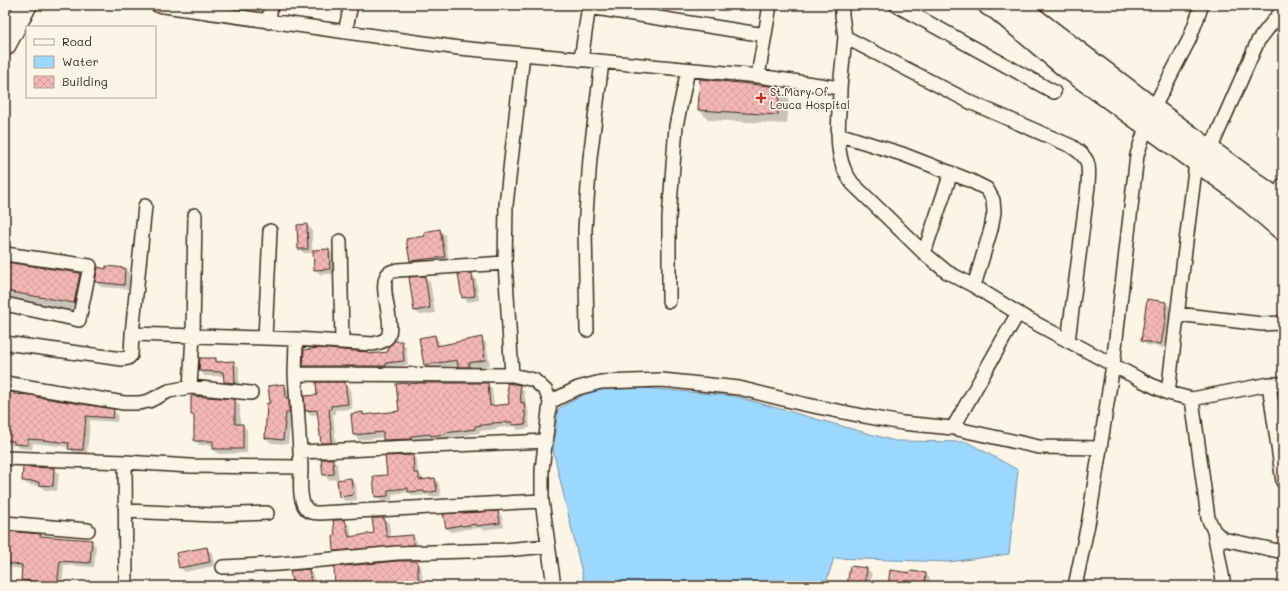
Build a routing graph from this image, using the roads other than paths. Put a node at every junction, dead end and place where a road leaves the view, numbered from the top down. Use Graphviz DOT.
graph roads {
  1 [pos="26,5"];
  2 [pos="157,5"];
  3 [pos="272,5"];
  4 [pos="351,5"];
  5 [pos="770,5"];
  6 [pos="842,5"];
  7 [pos="896,5"];
  8 [pos="989,5"];
  9 [pos="1016,5"];
  10 [pos="1202,5"];
  11 [pos="589,6"];
  12 [pos="1283,9"];
  13 [pos="269,22"];
  14 [pos="345,32"];
  15 [pos="765,35"];
  16 [pos="845,36"];
  17 [pos="5,45"];
  18 [pos="523,54"];
  19 [pos="581,60"];
  20 [pos="602,62"];
  21 [pos="688,70"];
  22 [pos="758,76"];
  23 [pos="840,88"];
  24 [pos="1054,92"];
  25 [pos="1150,117"];
  26 [pos="838,134"];
  27 [pos="1203,156"];
  28 [pos="951,173"];
  29 [pos="1281,196"];
  30 [pos="146,206"];
  31 [pos="195,215"];
  32 [pos="1283,230"];
  33 [pos="270,231"];
  34 [pos="340,241"];
  35 [pos="924,253"];
  36 [pos="5,254"];
  37 [pos="505,263"];
  38 [pos="974,286"];
  39 [pos="669,301"];
  40 [pos="5,304"];
  41 [pos="1018,313"];
  42 [pos="1177,314"];
  43 [pos="1283,323"];
  44 [pos="587,330"];
  45 [pos="132,334"];
  46 [pos="193,335"];
  47 [pos="265,338"];
  48 [pos="296,339"];
  49 [pos="342,341"];
  50 [pos="1068,341"];
  51 [pos="5,343"];
  52 [pos="1113,366"];
  53 [pos="295,374"];
  54 [pos="512,375"];
  55 [pos="5,382"];
  56 [pos="1269,384"];
  57 [pos="1283,384"];
  58 [pos="190,387"];
  59 [pos="251,393"];
  60 [pos="1168,393"];
  61 [pos="1192,399"];
  62 [pos="550,402"];
  63 [pos="953,428"];
  64 [pos="545,441"];
  65 [pos="1100,448"];
  66 [pos="300,452"];
  67 [pos="5,458"];
  68 [pos="126,462"];
  69 [pos="301,467"];
  70 [pos="1283,482"];
  71 [pos="542,500"];
  72 [pos="126,511"];
  73 [pos="268,513"];
  74 [pos="5,523"];
  75 [pos="88,530"];
  76 [pos="1214,531"];
  77 [pos="548,546"];
  78 [pos="1283,552"];
  79 [pos="223,567"];
  80 [pos="126,586"];
  81 [pos="554,586"];
  82 [pos="1075,586"];
  83 [pos="1224,586"];
  1 -- 17 [label="main road"];
  2 -- 13 [label="street"];
  3 -- 13 [label="street"];
  4 -- 14 [label="street"];
  5 -- 15 [label="street"];
  6 -- 16 [label="street"];
  7 -- 24 [label="street"];
  8 -- 25 [label="main road"];
  9 -- 25 [label="main road"];
  10 -- 25 [label="street"];
  11 -- 15 [label="street"];
  11 -- 19 [label="street"];
  12 -- 27 [label="street"];
  13 -- 14 [label="street"];
  14 -- 18 [label="street"];
  15 -- 22 [label="street"];
  16 -- 23 [label="street"];
  16 -- 50 [label="street"];
  18 -- 19 [label="street"];
  18 -- 37 [label="street"];
  19 -- 20 [label="street"];
  20 -- 21 [label="street"];
  20 -- 44 [label="street"];
  21 -- 22 [label="street"];
  21 -- 39 [label="street"];
  22 -- 23 [label="street"];
  23 -- 26 [label="street"];
  25 -- 27 [label="main road"];
  25 -- 52 [label="street"];
  26 -- 28 [label="street"];
  26 -- 35 [label="street"];
  27 -- 29 [label="main road"];
  27 -- 32 [label="main road"];
  27 -- 42 [label="street"];
  28 -- 35 [label="street"];
  28 -- 38 [label="street"];
  30 -- 45 [label="street"];
  31 -- 46 [label="street"];
  33 -- 47 [label="street"];
  34 -- 49 [label="street"];
  35 -- 38 [label="street"];
  36 -- 40 [label="street"];
  37 -- 49 [label="street"];
  37 -- 54 [label="street"];
  38 -- 41 [label="street"];
  41 -- 50 [label="street"];
  41 -- 63 [label="street"];
  42 -- 43 [label="street"];
  42 -- 60 [label="street"];
  45 -- 46 [label="street"];
  45 -- 51 [label="street"];
  46 -- 47 [label="street"];
  46 -- 58 [label="street"];
  47 -- 48 [label="street"];
  48 -- 49 [label="street"];
  48 -- 53 [label="street"];
  50 -- 52 [label="street"];
  52 -- 60 [label="street"];
  52 -- 65 [label="street"];
  53 -- 54 [label="street"];
  53 -- 66 [label="street"];
  54 -- 62 [label="street"];
  55 -- 58 [label="street"];
  56 -- 57 [label="street"];
  56 -- 61 [label="street"];
  56 -- 70 [label="street"];
  58 -- 59 [label="street"];
  60 -- 61 [label="street"];
  61 -- 76 [label="street"];
  62 -- 63 [label="street"];
  62 -- 64 [label="street"];
  63 -- 65 [label="street"];
  64 -- 66 [label="street"];
  64 -- 71 [label="street"];
  65 -- 82 [label="street"];
  66 -- 69 [label="street"];
  67 -- 68 [label="street"];
  68 -- 69 [label="street"];
  68 -- 72 [label="street"];
  69 -- 71 [label="street"];
  71 -- 77 [label="street"];
  72 -- 73 [label="street"];
  72 -- 80 [label="street"];
  74 -- 75 [label="street"];
  76 -- 78 [label="street"];
  76 -- 83 [label="street"];
  77 -- 79 [label="street"];
  77 -- 81 [label="street"];
}
